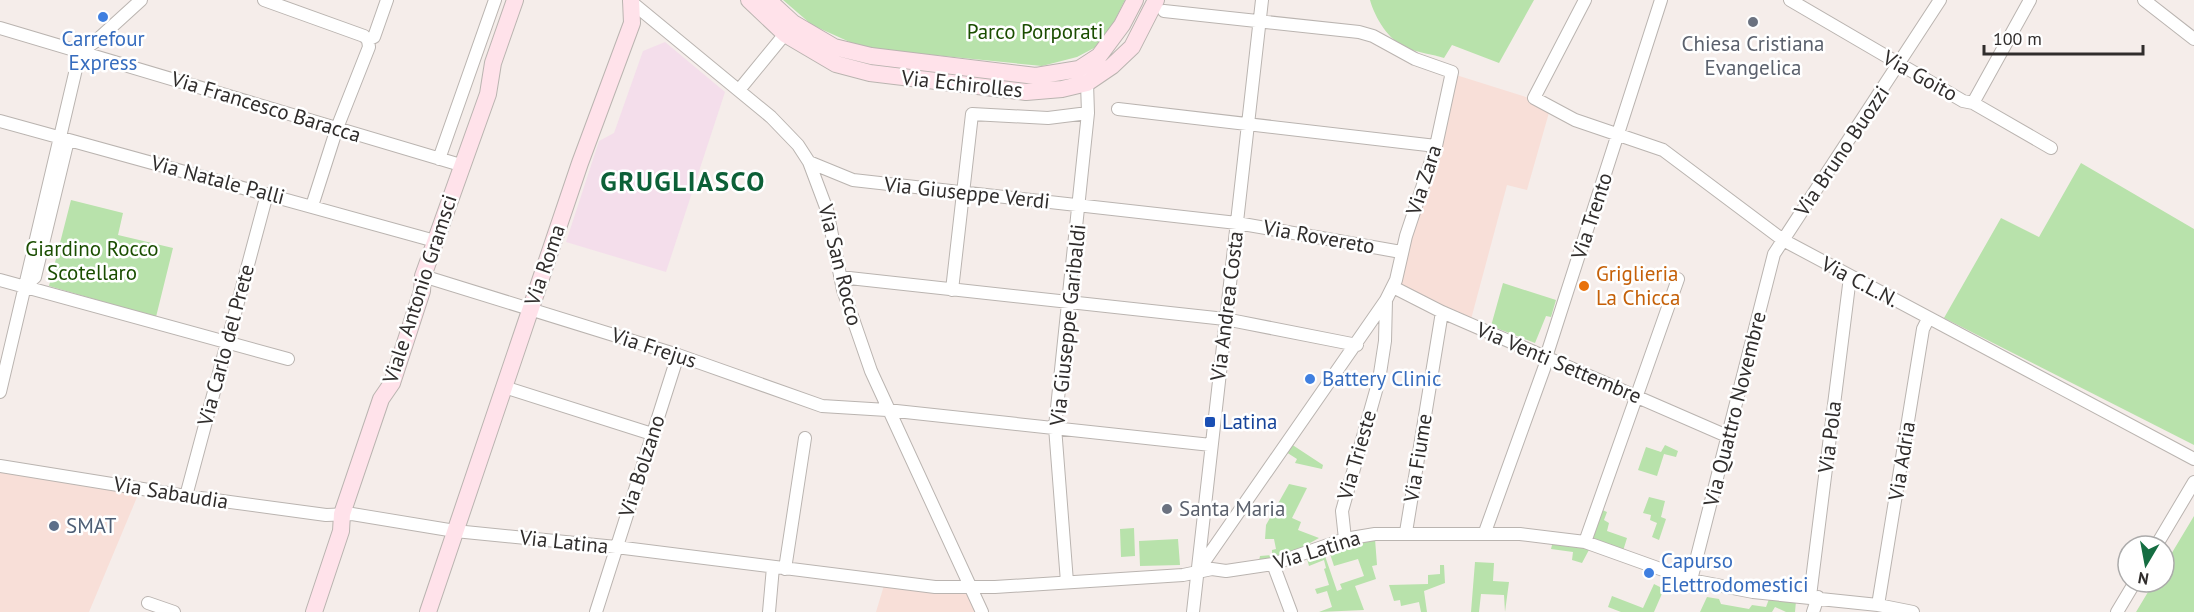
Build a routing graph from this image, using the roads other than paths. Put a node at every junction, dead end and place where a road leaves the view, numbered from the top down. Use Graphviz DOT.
graph roads {
  1 [pos="141,0"];
  2 [pos="264,0"];
  3 [pos="387,0"];
  4 [pos="495,0"];
  5 [pos="515,0"];
  6 [pos="630,0"];
  7 [pos="749,0"];
  8 [pos="768,0"];
  9 [pos="1135,0"];
  10 [pos="1262,0"];
  11 [pos="1586,0"];
  12 [pos="1661,0"];
  13 [pos="1790,0"];
  14 [pos="1940,0"];
  15 [pos="2030,0"];
  16 [pos="2144,0"];
  17 [pos="1160,6"];
  18 [pos="1259,21"];
  19 [pos="0,28"];
  20 [pos="789,28"];
  21 [pos="2194,39"];
  22 [pos="368,40"];
  23 [pos="80,52"];
  24 [pos="1899,65"];
  25 [pos="1083,76"];
  26 [pos="739,90"];
  27 [pos="1973,103"];
  28 [pos="1118,109"];
  29 [pos="1089,113"];
  30 [pos="0,121"];
  31 [pos="1247,123"];
  32 [pos="337,128"];
  33 [pos="1618,135"];
  34 [pos="64,138"];
  35 [pos="1436,146"];
  36 [pos="2051,148"];
  37 [pos="439,159"];
  38 [pos="809,162"];
  39 [pos="464,166"];
  40 [pos="267,194"];
  41 [pos="963,194"];
  42 [pos="1079,205"];
  43 [pos="312,206"];
  44 [pos="1237,223"];
  45 [pos="1783,240"];
  46 [pos="435,242"];
  47 [pos="1401,252"];
  48 [pos="423,276"];
  49 [pos="840,277"];
  50 [pos="1850,277"];
  51 [pos="1678,279"];
  52 [pos="0,280"];
  53 [pos="24,287"];
  54 [pos="1392,287"];
  55 [pos="952,290"];
  56 [pos="1386,300"];
  57 [pos="1071,301"];
  58 [pos="530,309"];
  59 [pos="1442,312"];
  60 [pos="1225,319"];
  61 [pos="1928,319"];
  62 [pos="227,343"];
  63 [pos="1357,345"];
  64 [pos="678,355"];
  65 [pos="1546,357"];
  66 [pos="288,359"];
  67 [pos="504,387"];
  68 [pos="0,392"];
  69 [pos="1636,396"];
  70 [pos="887,410"];
  71 [pos="1055,427"];
  72 [pos="652,434"];
  73 [pos="1727,436"];
  74 [pos="805,438"];
  75 [pos="1211,445"];
  76 [pos="2194,459"];
  77 [pos="0,466"];
  78 [pos="2194,482"];
  79 [pos="186,496"];
  80 [pos="342,513"];
  81 [pos="455,531"];
  82 [pos="1406,532"];
  83 [pos="1485,532"];
  84 [pos="2163,534"];
  85 [pos="1345,538"];
  86 [pos="1586,542"];
  87 [pos="616,547"];
  88 [pos="1273,564"];
  89 [pos="779,568"];
  90 [pos="1197,572"];
  91 [pos="1691,580"];
  92 [pos="1067,582"];
  93 [pos="971,588"];
  94 [pos="2128,594"];
  95 [pos="1814,597"];
  96 [pos="148,603"];
  97 [pos="1878,605"];
  98 [pos="174,612"];
  99 [pos="315,612"];
  100 [pos="428,612"];
  101 [pos="596,612"];
  102 [pos="769,612"];
  103 [pos="982,612"];
  104 [pos="1193,612"];
  105 [pos="1291,612"];
  106 [pos="1813,612"];
  107 [pos="1914,612"];
  108 [pos="2117,612"];
  1 -- 23 [label="street"];
  2 -- 22 [label="street"];
  3 -- 22 [label="street"];
  4 -- 37 [label="street"];
  5 -- 39 [label="street, Viale Antonio Gramsci"];
  6 -- 26 [label="street, Via San Rocco"];
  6 -- 58 [label="street, Via Roma"];
  7 -- 20 [label="street, Via Echirolles"];
  8 -- 20 [label="street, Via Echirolles"];
  9 -- 25 [label="street, Via Echirolles"];
  10 -- 18 [label="street, Via Andrea Costa"];
  11 -- 33 [label="street, Via C.L.N."];
  12 -- 33 [label="street, Via Trento"];
  13 -- 24 [label="street, Via Goito"];
  14 -- 24 [label="street, Via Bruno Buozzi"];
  15 -- 27 [label="street"];
  16 -- 21 [label="street"];
  17 -- 18 [label="street"];
  17 -- 25 [label="street, Via Echirolles"];
  18 -- 31 [label="street, Via Andrea Costa"];
  18 -- 35 [label="street, Via Zara"];
  19 -- 23 [label="street, Via Francesco Baracca"];
  20 -- 25 [label="street, Via Echirolles"];
  20 -- 26 [label="street"];
  22 -- 32 [label="street"];
  23 -- 32 [label="street, Via Francesco Baracca"];
  23 -- 34 [label="street"];
  24 -- 27 [label="street, Via Goito"];
  24 -- 45 [label="street, Via Bruno Buozzi"];
  25 -- 29 [label="street, Via Giuseppe Garibaldi"];
  26 -- 38 [label="street, Via San Rocco"];
  27 -- 36 [label="street, Via Goito"];
  28 -- 31 [label="street"];
  29 -- 41 [label="street"];
  29 -- 42 [label="street, Via Giuseppe Garibaldi"];
  30 -- 34 [label="street, Via Natale Palli"];
  31 -- 35 [label="street"];
  31 -- 44 [label="street, Via Andrea Costa"];
  32 -- 37 [label="street, Via Francesco Baracca"];
  32 -- 43 [label="street"];
  33 -- 45 [label="street, Via C.L.N."];
  33 -- 65 [label="street, Via Trento"];
  34 -- 40 [label="street, Via Natale Palli"];
  34 -- 53 [label="street"];
  35 -- 47 [label="street, Via Zara"];
  37 -- 39 [label="street, Via Francesco Baracca"];
  38 -- 41 [label="street, Via Giuseppe Verdi"];
  38 -- 49 [label="street, Via San Rocco"];
  39 -- 46 [label="street, Viale Antonio Gramsci"];
  40 -- 43 [label="street, Via Natale Palli"];
  40 -- 62 [label="street, Via Carlo del Prete"];
  41 -- 42 [label="street, Via Giuseppe Verdi"];
  41 -- 55 [label="street"];
  42 -- 44 [label="street, Via Giuseppe Verdi"];
  42 -- 57 [label="street, Via Giuseppe Garibaldi"];
  43 -- 46 [label="street, Via Natale Palli"];
  44 -- 47 [label="street, Via Rovereto"];
  44 -- 60 [label="street, Via Andrea Costa"];
  45 -- 50 [label="street, Via C.L.N."];
  45 -- 73 [label="street, Via Quattro Novembre"];
  46 -- 48 [label="street, Viale Antonio Gramsci"];
  47 -- 54 [label="street, Via Zara"];
  48 -- 58 [label="street, Via Frejus"];
  48 -- 80 [label="street, Viale Antonio Gramsci"];
  49 -- 55 [label="street"];
  49 -- 70 [label="street, Via San Rocco"];
  50 -- 61 [label="street, Via C.L.N."];
  50 -- 95 [label="street, Via Pola"];
  51 -- 69 [label="street"];
  52 -- 53 [label="street"];
  53 -- 62 [label="street"];
  53 -- 68 [label="street"];
  54 -- 56 [label="street, Via Zara"];
  54 -- 59 [label="street, Via Venti Settembre"];
  55 -- 57 [label="street"];
  56 -- 63 [label="street, Via Zara"];
  56 -- 85 [label="street, Via Trieste"];
  57 -- 60 [label="street"];
  57 -- 71 [label="street, Via Giuseppe Garibaldi"];
  58 -- 64 [label="street, Via Frejus"];
  58 -- 67 [label="street, Via Roma"];
  59 -- 65 [label="street, Via Venti Settembre"];
  59 -- 82 [label="street, Via Fiume"];
  60 -- 63 [label="street"];
  60 -- 75 [label="street, Via Andrea Costa"];
  61 -- 76 [label="street, Via C.L.N."];
  61 -- 97 [label="street, Via Adria"];
  62 -- 66 [label="street"];
  62 -- 79 [label="street, Via Carlo del Prete"];
  63 -- 90 [label="street, Via Zara"];
  64 -- 70 [label="street, Via Frejus"];
  64 -- 72 [label="street, Via Bolzano"];
  65 -- 69 [label="street, Via Venti Settembre"];
  65 -- 83 [label="street, Via Trento"];
  67 -- 72 [label="street"];
  67 -- 81 [label="street, Via Roma"];
  69 -- 73 [label="street, Via Venti Settembre"];
  69 -- 86 [label="street"];
  70 -- 71 [label="street, Via Frejus"];
  70 -- 93 [label="street, Via San Rocco"];
  71 -- 75 [label="street, Via Frejus"];
  71 -- 92 [label="street, Via Giuseppe Garibaldi"];
  72 -- 87 [label="street, Via Bolzano"];
  73 -- 91 [label="street, Via Quattro Novembre"];
  74 -- 89 [label="street"];
  75 -- 90 [label="street, Via Andrea Costa"];
  77 -- 79 [label="street, Via Sabaudia"];
  78 -- 84 [label="street"];
  79 -- 80 [label="street, Via Sabaudia"];
  80 -- 81 [label="street, Via Latina"];
  80 -- 99 [label="street, Viale Antonio Gramsci"];
  81 -- 87 [label="street, Via Latina"];
  81 -- 100 [label="street"];
  82 -- 83 [label="street, Via Latina"];
  82 -- 85 [label="street, Via Latina"];
  83 -- 86 [label="street, Via Latina"];
  85 -- 88 [label="street, Via Latina"];
  86 -- 91 [label="street, Via Latina"];
  87 -- 89 [label="street, Via Latina"];
  87 -- 101 [label="street, Via Bolzano"];
  88 -- 90 [label="street, Via Latina"];
  88 -- 105 [label="street"];
  89 -- 93 [label="street, Via Latina"];
  89 -- 102 [label="street"];
  90 -- 92 [label="street, Via Latina"];
  90 -- 104 [label="street, Via Andrea Costa"];
  91 -- 95 [label="street, Via Latina"];
  92 -- 93 [label="street, Via Latina"];
  93 -- 103 [label="street, Via San Rocco"];
  94 -- 108 [label="street"];
  95 -- 97 [label="street, Via Latina"];
  95 -- 106 [label="street, Via Pola"];
  96 -- 98 [label="street"];
  97 -- 107 [label="street, Via Latina"];
}
